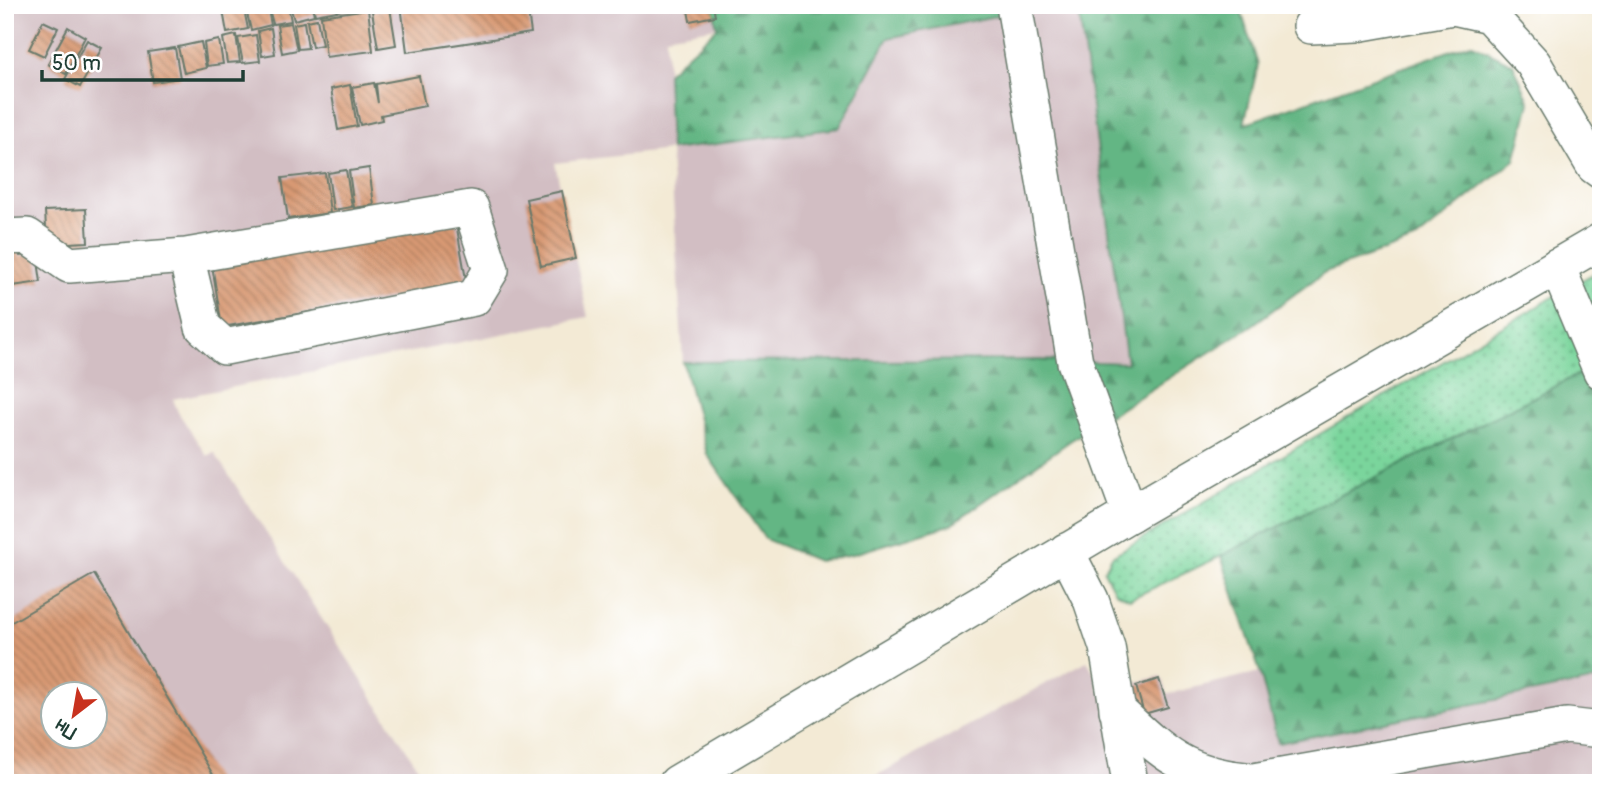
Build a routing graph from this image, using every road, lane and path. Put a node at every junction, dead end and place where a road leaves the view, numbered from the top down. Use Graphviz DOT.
graph roads {
  1 [pos="1014,5"];
  2 [pos="1311,26"];
  3 [pos="1601,172"];
  4 [pos="5,237"];
  5 [pos="1601,241"];
  6 [pos="186,256"];
  7 [pos="1557,266"];
  8 [pos="1601,371"];
  9 [pos="1130,514"];
  10 [pos="1066,551"];
  11 [pos="1117,710"];
  12 [pos="1601,730"];
  13 [pos="1243,782"];
  14 [pos="677,783"];
  15 [pos="1130,783"];
  1 -- 9 [label="lane"];
  2 -- 3 [label="lane"];
  4 -- 6 [label="lane"];
  5 -- 7 [label="lane"];
  6 -- 6 [label="lane"];
  7 -- 8 [label="lane"];
  7 -- 9 [label="lane"];
  9 -- 10 [label="lane"];
  10 -- 11 [label="lane"];
  10 -- 14 [label="lane"];
  11 -- 13 [label="lane"];
  11 -- 15 [label="lane"];
  12 -- 13 [label="lane"];
}
